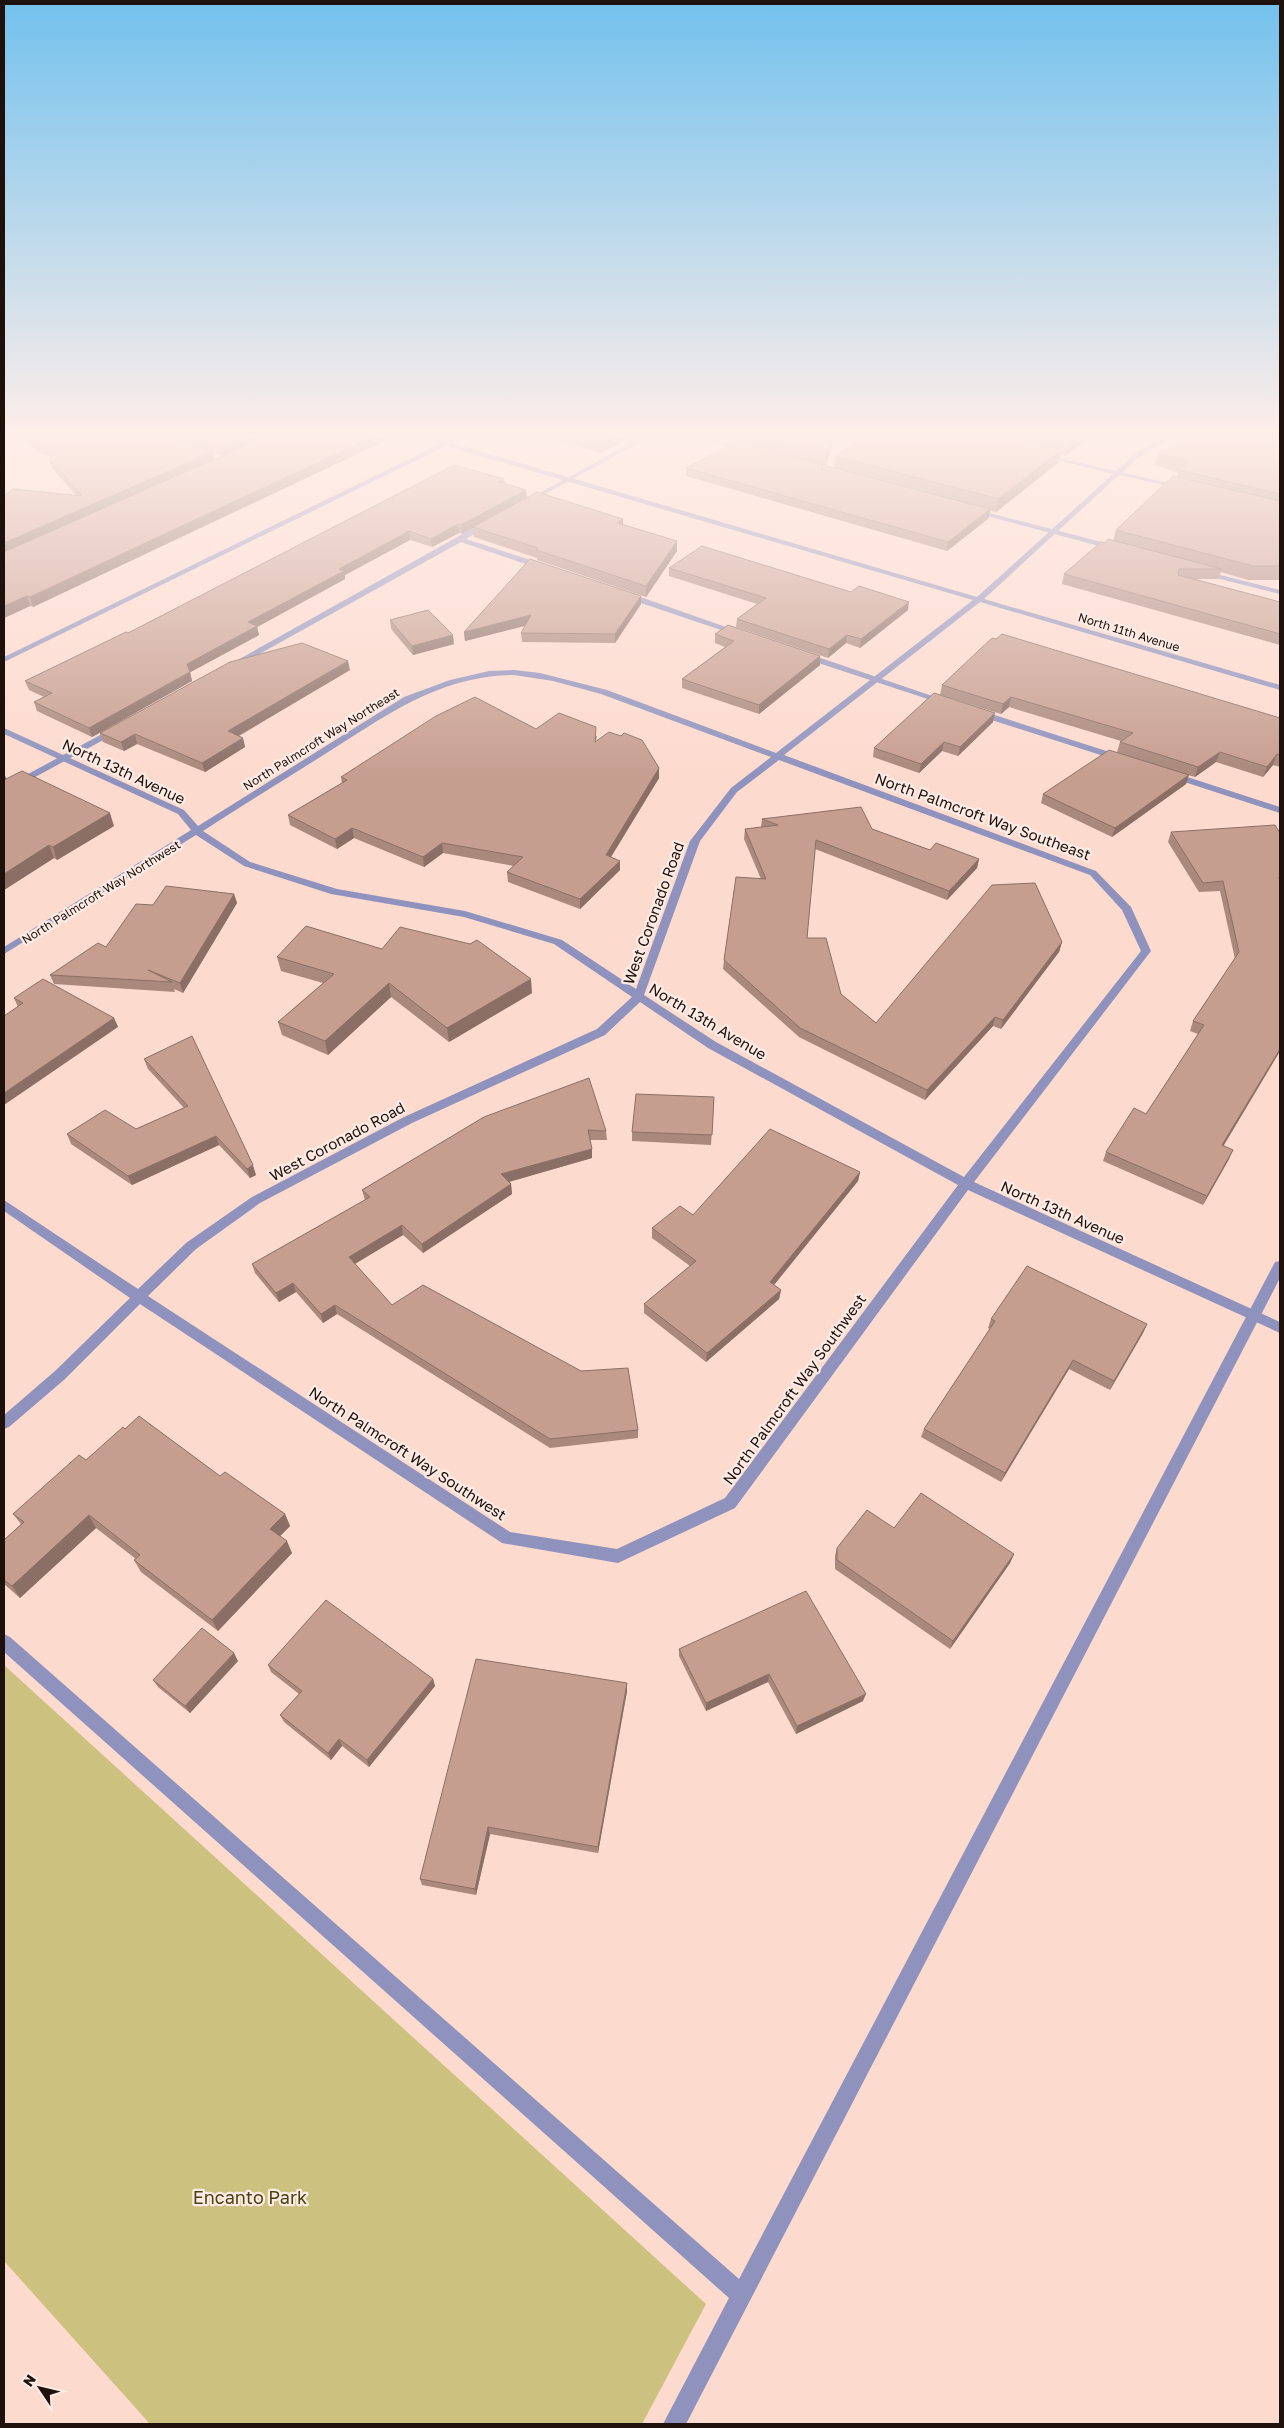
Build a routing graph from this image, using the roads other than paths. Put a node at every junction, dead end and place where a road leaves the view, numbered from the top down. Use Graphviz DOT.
graph roads {
  1 [pos="227,550"];
  2 [pos="440,550"];
  3 [pos="493,550"];
  4 [pos="811,550"];
  5 [pos="1033,550"];
  6 [pos="1194,569"];
  7 [pos="553,571"];
  8 [pos="1280,592"];
  9 [pos="618,593"];
  10 [pos="979,599"];
  11 [pos="749,636"];
  12 [pos="795,652"];
  13 [pos="4,660"];
  14 [pos="227,668"];
  15 [pos="876,679"];
  16 [pos="1280,688"];
  17 [pos="954,704"];
  18 [pos="973,710"];
  19 [pos="123,725"];
  20 [pos="4,731"];
  21 [pos="778,757"];
  22 [pos="63,758"];
  23 [pos="1131,762"];
  24 [pos="1159,771"];
  25 [pos="4,791"];
  26 [pos="1280,810"];
  27 [pos="198,832"];
  28 [pos="4,952"];
  29 [pos="638,997"];
  30 [pos="966,1184"];
  31 [pos="4,1205"];
  32 [pos="1280,1266"];
  33 [pos="138,1296"];
  34 [pos="1254,1315"];
  35 [pos="1280,1328"];
  36 [pos="4,1423"];
  37 [pos="4,1642"];
  38 [pos="741,2295"];
  39 [pos="674,2424"];
  1 -- 13 [label="street"];
  2 -- 14 [label="street"];
  3 -- 7 [label="street"];
  4 -- 10 [label="street, North 11th Avenue"];
  5 -- 10 [label="street, West Coronado Road"];
  6 -- 8 [label="street"];
  9 -- 11 [label="street"];
  10 -- 15 [label="street, West Coronado Road"];
  10 -- 16 [label="street, North 11th Avenue"];
  12 -- 15 [label="street"];
  15 -- 17 [label="street"];
  15 -- 21 [label="street, West Coronado Road"];
  18 -- 23 [label="street"];
  19 -- 22 [label="street"];
  20 -- 22 [label="street, North 13th Avenue"];
  21 -- 27 [label="street, North Palmcroft Way Northeast"];
  21 -- 29 [label="street, West Coronado Road"];
  21 -- 30 [label="street, North Palmcroft Way Southeast"];
  22 -- 25 [label="street"];
  22 -- 27 [label="street, North 13th Avenue"];
  24 -- 26 [label="street"];
  27 -- 28 [label="street, North Palmcroft Way Northwest"];
  27 -- 29 [label="street, North 13th Avenue"];
  29 -- 30 [label="street, North 13th Avenue"];
  29 -- 33 [label="street, West Coronado Road"];
  30 -- 33 [label="street, North Palmcroft Way Southwest"];
  30 -- 34 [label="street, North 13th Avenue"];
  31 -- 33 [label="street"];
  32 -- 34 [label="street"];
  33 -- 36 [label="street, West Coronado Road"];
  34 -- 35 [label="street, North 13th Avenue"];
  34 -- 38 [label="street"];
  37 -- 38 [label="street"];
  38 -- 39 [label="street"];
}
